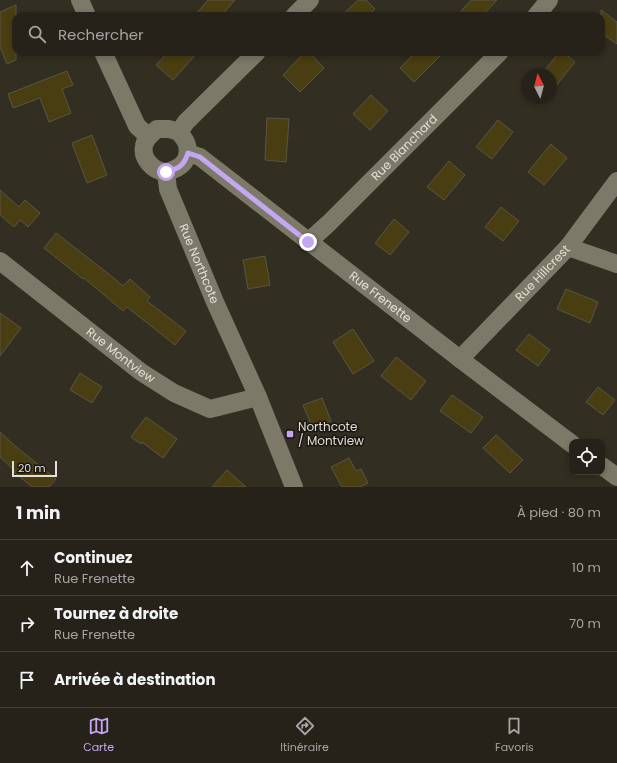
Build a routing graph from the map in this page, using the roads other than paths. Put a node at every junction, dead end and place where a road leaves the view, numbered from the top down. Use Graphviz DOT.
graph roads {
  1 [pos="80,0"];
  2 [pos="310,0"];
  3 [pos="549,0"];
  4 [pos="85,12"];
  5 [pos="298,12"];
  6 [pos="539,12"];
  7 [pos="105,56"];
  8 [pos="253,56"];
  9 [pos="496,56"];
  10 [pos="179,132"];
  11 [pos="148,136"];
  12 [pos="188,153"];
  13 [pos="166,172"];
  14 [pos="617,181"];
  15 [pos="308,242"];
  16 [pos="568,247"];
  17 [pos="0,261"];
  18 [pos="617,264"];
  19 [pos="460,360"];
  20 [pos="258,397"];
  21 [pos="569,442"];
  22 [pos="605,468"];
  23 [pos="617,477"];
  24 [pos="294,487"];
  1 -- 4 [label="street"];
  2 -- 5 [label="street"];
  3 -- 6 [label="street"];
  7 -- 11 [label="street"];
  8 -- 10 [label="street"];
  9 -- 15 [label="street, Rue Blanchard"];
  10 -- 11 [label="street"];
  10 -- 12 [label="street"];
  11 -- 13 [label="street"];
  12 -- 13 [label="street"];
  12 -- 15 [label="street, Rue Frenette"];
  13 -- 20 [label="street, Rue Northcote"];
  14 -- 16 [label="street, Rue Hillcrest"];
  15 -- 19 [label="street, Rue Frenette"];
  16 -- 18 [label="street"];
  16 -- 19 [label="street, Rue Hillcrest"];
  17 -- 20 [label="street, Rue Montview"];
  19 -- 21 [label="street, Rue Frenette"];
  20 -- 24 [label="street, Rue Northcote"];
  22 -- 23 [label="street"];
}
